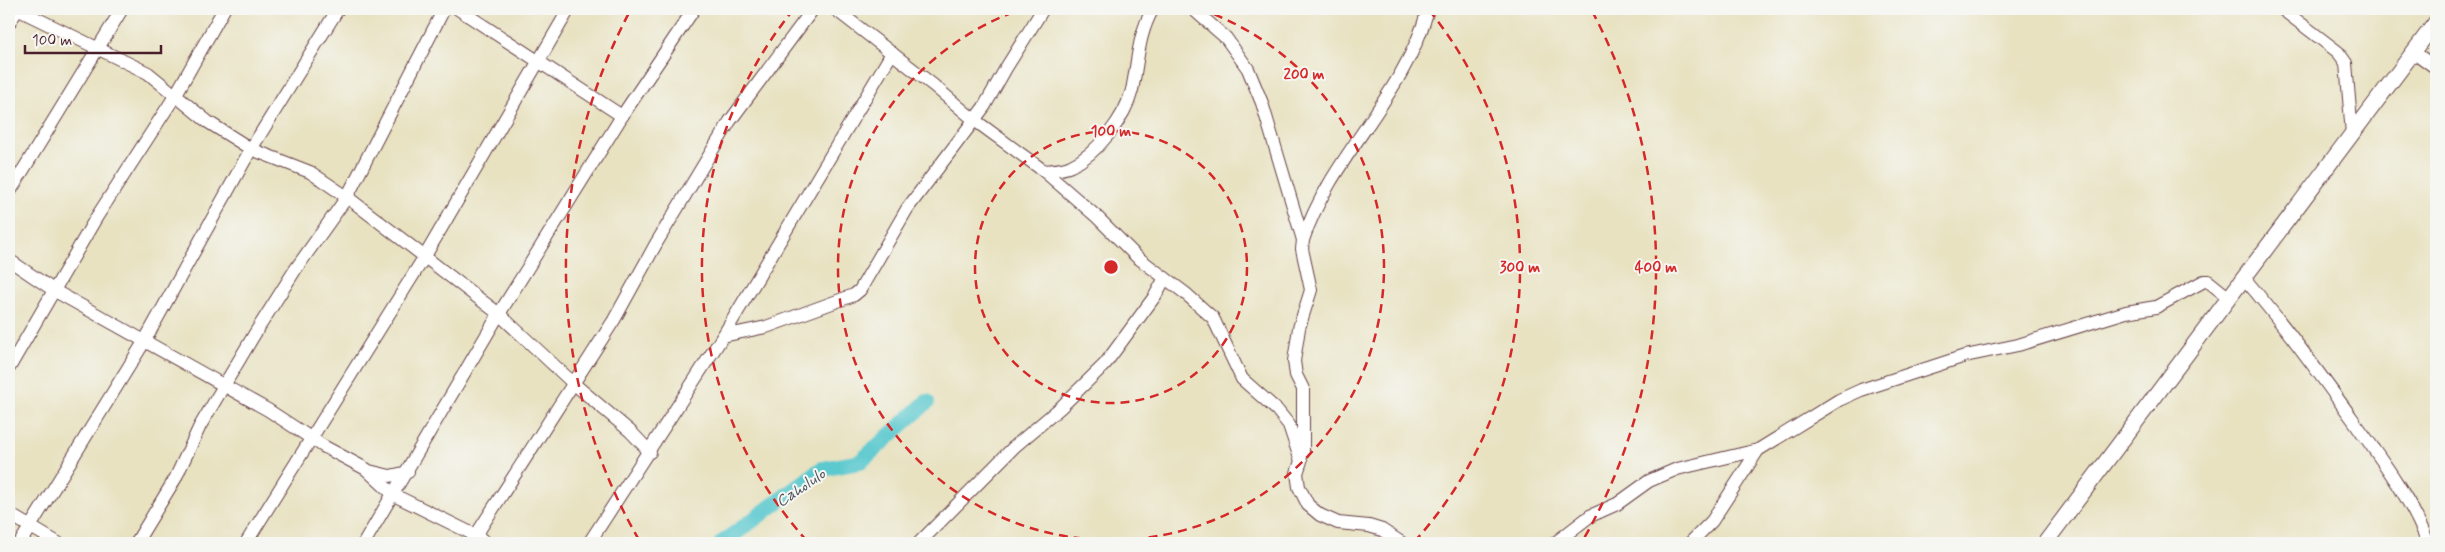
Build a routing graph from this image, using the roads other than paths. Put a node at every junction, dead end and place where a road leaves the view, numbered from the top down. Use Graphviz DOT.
graph roads {
  1 [pos="18,9"];
  2 [pos="122,9"];
  3 [pos="224,9"];
  4 [pos="338,9"];
  5 [pos="444,9"];
  6 [pos="458,9"];
  7 [pos="569,9"];
  8 [pos="694,9"];
  9 [pos="813,9"];
  10 [pos="835,9"];
  11 [pos="1043,9"];
  12 [pos="1153,9"];
  13 [pos="1193,9"];
  14 [pos="1428,9"];
  15 [pos="2282,9"];
  16 [pos="2436,22"];
  17 [pos="9,24"];
  18 [pos="98,50"];
  19 [pos="2414,52"];
  20 [pos="892,53"];
  21 [pos="539,62"];
  22 [pos="2436,68"];
  23 [pos="175,96"];
  24 [pos="622,116"];
  25 [pos="973,119"];
  26 [pos="2352,134"];
  27 [pos="251,149"];
  28 [pos="1044,171"];
  29 [pos="9,193"];
  30 [pos="347,197"];
  31 [pos="1303,240"];
  32 [pos="425,256"];
  33 [pos="9,260"];
  34 [pos="1165,278"];
  35 [pos="2244,278"];
  36 [pos="55,291"];
  37 [pos="2228,297"];
  38 [pos="499,314"];
  39 [pos="723,336"];
  40 [pos="144,342"];
  41 [pos="9,368"];
  42 [pos="572,383"];
  43 [pos="223,386"];
  44 [pos="310,438"];
  45 [pos="1758,450"];
  46 [pos="650,452"];
  47 [pos="1300,461"];
  48 [pos="366,469"];
  49 [pos="408,472"];
  50 [pos="394,495"];
  51 [pos="9,514"];
  52 [pos="29,526"];
  53 [pos="473,539"];
  54 [pos="20,543"];
  55 [pos="58,543"];
  56 [pos="136,543"];
  57 [pos="246,543"];
  58 [pos="364,543"];
  59 [pos="487,543"];
  60 [pos="590,543"];
  61 [pos="919,543"];
  62 [pos="1402,543"];
  63 [pos="1554,543"];
  64 [pos="1690,543"];
  65 [pos="2045,543"];
  66 [pos="2428,543"];
  1 -- 17 [label="street"];
  1 -- 18 [label="street"];
  2 -- 18 [label="street"];
  3 -- 23 [label="street"];
  4 -- 27 [label="street"];
  5 -- 30 [label="street"];
  6 -- 21 [label="street"];
  7 -- 21 [label="street"];
  8 -- 24 [label="street"];
  9 -- 42 [label="street"];
  10 -- 20 [label="street"];
  11 -- 25 [label="street"];
  12 -- 28 [label="street"];
  13 -- 31 [label="street"];
  14 -- 31 [label="street"];
  15 -- 26 [label="street"];
  16 -- 19 [label="main road"];
  18 -- 23 [label="street"];
  18 -- 29 [label="street"];
  19 -- 22 [label="street"];
  19 -- 26 [label="main road"];
  20 -- 25 [label="street"];
  20 -- 39 [label="street"];
  21 -- 24 [label="street"];
  21 -- 32 [label="street"];
  23 -- 27 [label="street"];
  23 -- 36 [label="street"];
  24 -- 38 [label="street"];
  25 -- 28 [label="street"];
  25 -- 39 [label="street"];
  26 -- 35 [label="main road"];
  27 -- 30 [label="street"];
  27 -- 40 [label="street"];
  28 -- 34 [label="street"];
  30 -- 32 [label="street"];
  30 -- 43 [label="street"];
  31 -- 47 [label="street"];
  32 -- 38 [label="street"];
  32 -- 44 [label="street"];
  33 -- 36 [label="street"];
  34 -- 47 [label="street"];
  34 -- 61 [label="street"];
  35 -- 37 [label="main road"];
  35 -- 66 [label="street"];
  36 -- 40 [label="street"];
  36 -- 41 [label="street"];
  37 -- 45 [label="street"];
  37 -- 65 [label="main road"];
  38 -- 42 [label="street"];
  38 -- 49 [label="street"];
  39 -- 46 [label="street"];
  40 -- 43 [label="street"];
  40 -- 52 [label="street"];
  42 -- 46 [label="street"];
  42 -- 53 [label="street"];
  43 -- 44 [label="street"];
  43 -- 56 [label="street"];
  44 -- 48 [label="street"];
  44 -- 57 [label="street"];
  45 -- 63 [label="street"];
  45 -- 64 [label="street"];
  46 -- 60 [label="street"];
  47 -- 62 [label="street"];
  48 -- 49 [label="street"];
  48 -- 50 [label="street"];
  49 -- 50 [label="street"];
  50 -- 53 [label="street"];
  50 -- 58 [label="street"];
  51 -- 52 [label="street"];
  52 -- 54 [label="street"];
  52 -- 55 [label="street"];
  53 -- 59 [label="street"];
}
